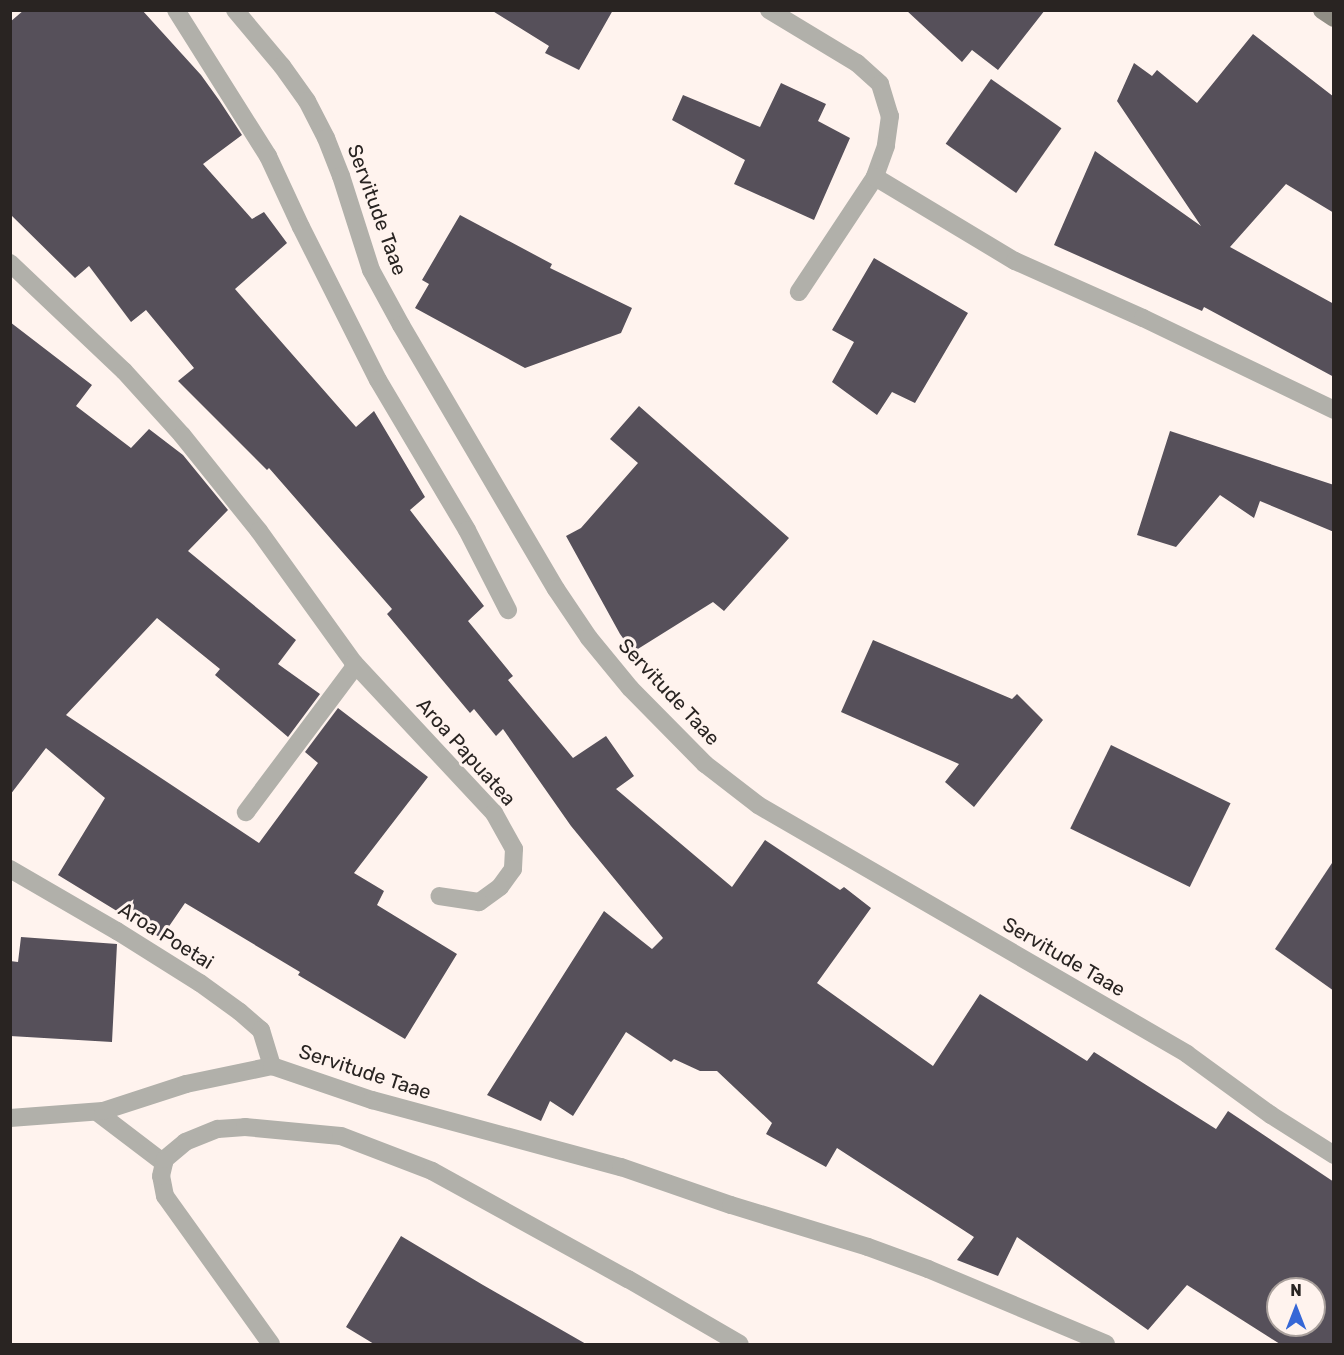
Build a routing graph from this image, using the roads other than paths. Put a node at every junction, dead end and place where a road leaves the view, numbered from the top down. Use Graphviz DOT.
graph roads {
  1 [pos="176,10"];
  2 [pos="235,10"];
  3 [pos="769,10"];
  4 [pos="1322,10"];
  5 [pos="1334,18"];
  6 [pos="874,177"];
  7 [pos="10,263"];
  8 [pos="799,292"];
  9 [pos="1334,410"];
  10 [pos="508,610"];
  11 [pos="354,663"];
  12 [pos="246,812"];
  13 [pos="10,869"];
  14 [pos="439,896"];
  15 [pos="272,1066"];
  16 [pos="97,1112"];
  17 [pos="10,1118"];
  18 [pos="1334,1155"];
  19 [pos="164,1163"];
  20 [pos="271,1344"];
  21 [pos="740,1344"];
  22 [pos="1106,1344"];
  1 -- 10 [label="street"];
  2 -- 18 [label="street, Servitude Taae"];
  3 -- 6 [label="street"];
  4 -- 5 [label="street"];
  6 -- 8 [label="street"];
  6 -- 9 [label="street"];
  7 -- 11 [label="street"];
  11 -- 12 [label="street"];
  11 -- 14 [label="street, Aroa Papuatea"];
  13 -- 15 [label="street, Aroa Poetai"];
  15 -- 16 [label="street, Servitude Taae"];
  15 -- 22 [label="street, Servitude Taae"];
  16 -- 17 [label="street, Servitude Taae"];
  16 -- 19 [label="street"];
  19 -- 20 [label="street"];
  19 -- 21 [label="street"];
}
